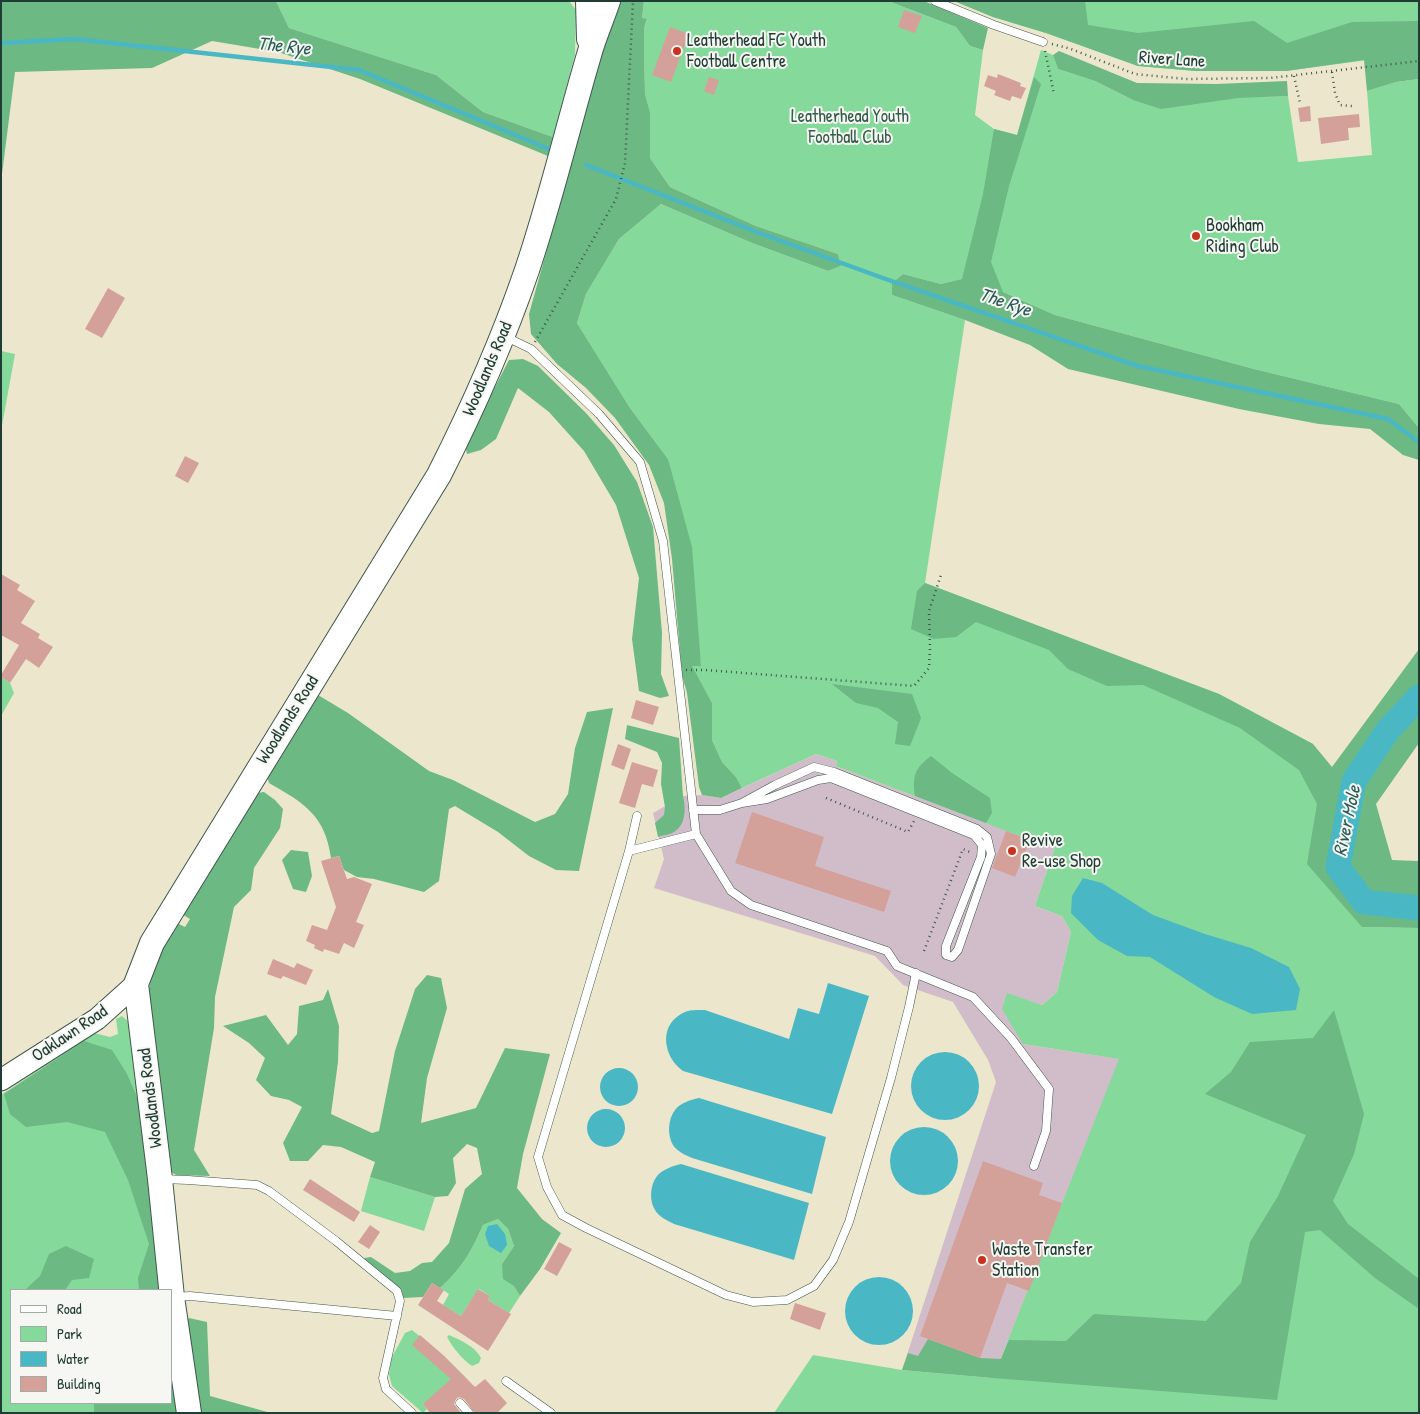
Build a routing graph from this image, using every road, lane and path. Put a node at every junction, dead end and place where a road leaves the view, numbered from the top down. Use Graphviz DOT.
graph roads {
  1 [pos="588,1"];
  2 [pos="608,1"];
  3 [pos="633,1"];
  4 [pos="936,1"];
  5 [pos="1043,42"];
  6 [pos="589,53"];
  7 [pos="1419,60"];
  8 [pos="1332,72"];
  9 [pos="1294,76"];
  10 [pos="1054,94"];
  11 [pos="1300,103"];
  12 [pos="1352,106"];
  13 [pos="504,336"];
  14 [pos="531,350"];
  15 [pos="940,575"];
  16 [pos="677,670"];
  17 [pos="820,769"];
  18 [pos="818,780"];
  19 [pos="826,798"];
  20 [pos="742,803"];
  21 [pos="693,810"];
  22 [pos="637,816"];
  23 [pos="915,817"];
  24 [pos="696,834"];
  25 [pos="975,848"];
  26 [pos="628,851"];
  27 [pos="924,951"];
  28 [pos="916,973"];
  29 [pos="136,984"];
  30 [pos="1,1080"];
  31 [pos="1034,1166"];
  32 [pos="160,1179"];
  33 [pos="171,1289"];
  34 [pos="172,1297"];
  35 [pos="397,1316"];
  36 [pos="506,1382"];
  37 [pos="460,1403"];
  38 [pos="189,1413"];
  39 [pos="412,1413"];
  40 [pos="469,1413"];
  41 [pos="551,1413"];
  1 -- 6 [label="main road, Woodlands Road"];
  2 -- 6 [label="main road, Woodlands Road"];
  3 -- 14 [label="path"];
  4 -- 5 [label="lane"];
  5 -- 9 [label="path, River Lane"];
  5 -- 10 [label="path"];
  6 -- 13 [label="main road, Woodlands Road"];
  7 -- 8 [label="path, River Lane"];
  8 -- 9 [label="path, River Lane"];
  8 -- 12 [label="path"];
  9 -- 11 [label="path"];
  13 -- 14 [label="lane"];
  13 -- 29 [label="main road, Woodlands Road"];
  14 -- 16 [label="lane"];
  15 -- 16 [label="path"];
  16 -- 21 [label="lane"];
  17 -- 18 [label="lane"];
  17 -- 18 [label="lane"];
  17 -- 20 [label="lane"];
  18 -- 20 [label="lane"];
  19 -- 23 [label="path"];
  20 -- 21 [label="lane"];
  21 -- 24 [label="lane"];
  22 -- 26 [label="lane"];
  24 -- 26 [label="lane"];
  24 -- 28 [label="lane"];
  25 -- 27 [label="path"];
  26 -- 28 [label="lane"];
  28 -- 31 [label="lane"];
  29 -- 30 [label="street, Oaklawn Road"];
  29 -- 32 [label="main road, Woodlands Road"];
  32 -- 33 [label="main road, Woodlands Road"];
  32 -- 35 [label="lane"];
  34 -- 35 [label="lane"];
  34 -- 38 [label="main road, Woodlands Road"];
  35 -- 39 [label="lane"];
  36 -- 41 [label="lane"];
  37 -- 40 [label="lane"];
}
